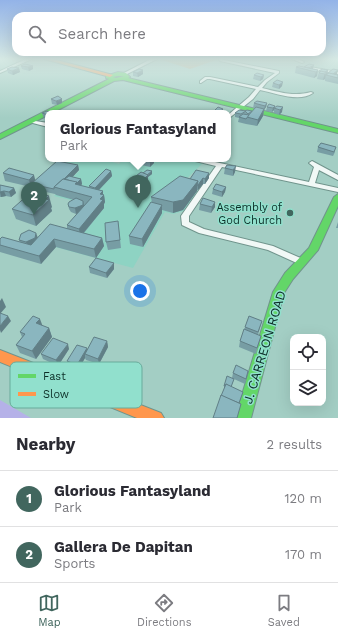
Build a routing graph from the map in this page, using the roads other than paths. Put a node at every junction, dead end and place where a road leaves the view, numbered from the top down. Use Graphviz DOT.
graph roads {
  1 [pos="110,79"];
  2 [pos="134,79"];
  3 [pos="205,79"];
  4 [pos="213,79"];
  5 [pos="270,79"];
  6 [pos="201,82"];
  7 [pos="260,88"];
  8 [pos="311,93"];
  9 [pos="241,107"];
  10 [pos="51,110"];
  11 [pos="45,113"];
  12 [pos="231,115"];
  13 [pos="31,121"];
  14 [pos="45,124"];
  15 [pos="338,132"];
  16 [pos="0,137"];
  17 [pos="206,162"];
  18 [pos="220,165"];
  19 [pos="338,178"];
  20 [pos="312,184"];
  21 [pos="338,190"];
  22 [pos="338,197"];
  23 [pos="302,262"];
  24 [pos="0,356"];
  25 [pos="15,362"];
  26 [pos="131,408"];
  27 [pos="156,418"];
  28 [pos="243,418"];
  1 -- 10 [label="street"];
  2 -- 9 [label="street"];
  3 -- 6 [label="street"];
  4 -- 7 [label="street"];
  5 -- 7 [label="street"];
  7 -- 8 [label="street"];
  7 -- 9 [label="street"];
  9 -- 12 [label="street"];
  9 -- 15 [label="street"];
  11 -- 13 [label="street"];
  13 -- 14 [label="street"];
  13 -- 16 [label="street"];
  17 -- 18 [label="street"];
  18 -- 20 [label="street"];
  18 -- 23 [label="street"];
  19 -- 20 [label="street"];
  20 -- 21 [label="street"];
  22 -- 23 [label="street, J. CARREON ROAD"];
  23 -- 28 [label="street, J. CARREON ROAD"];
  24 -- 25 [label="street"];
  26 -- 27 [label="street"];
}
